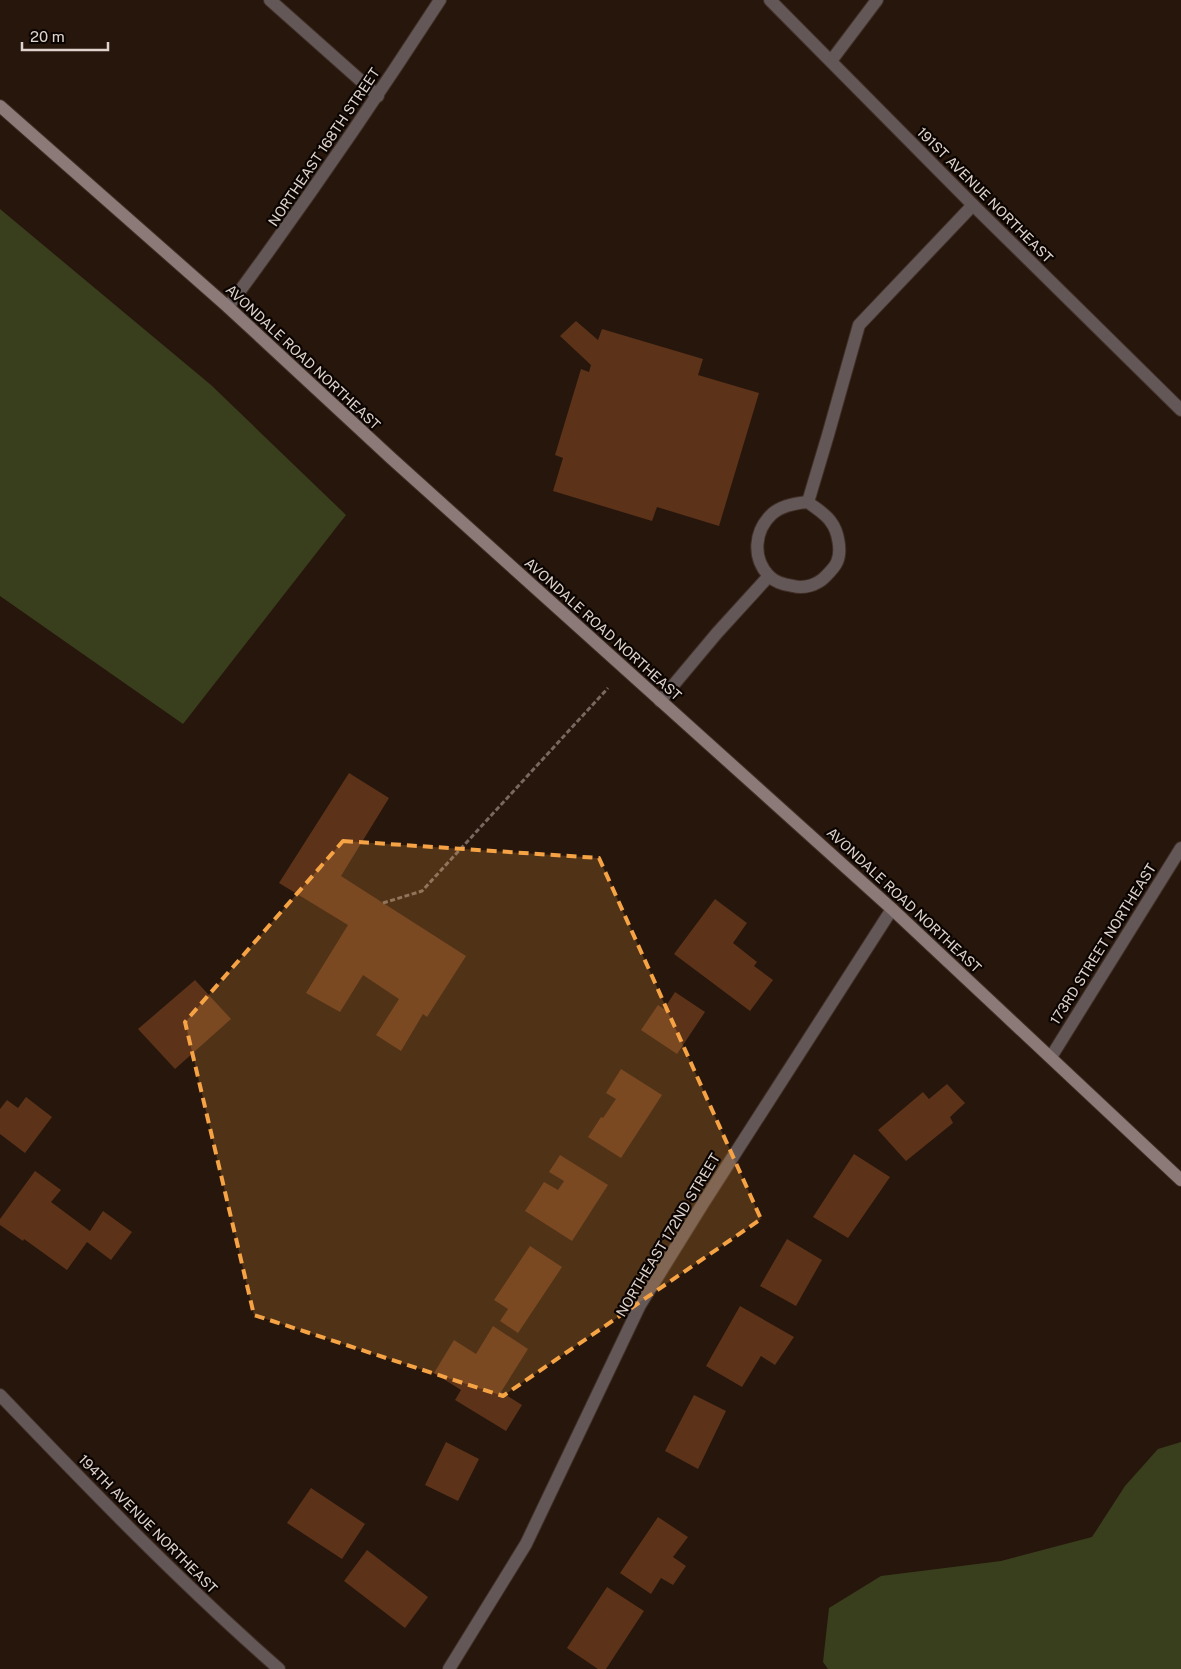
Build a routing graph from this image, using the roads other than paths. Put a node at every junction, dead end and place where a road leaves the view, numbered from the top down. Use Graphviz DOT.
graph roads {
  1 [pos="270,0"];
  2 [pos="440,0"];
  3 [pos="770,0"];
  4 [pos="877,0"];
  5 [pos="830,61"];
  6 [pos="378,96"];
  7 [pos="0,106"];
  8 [pos="973,205"];
  9 [pos="228,307"];
  10 [pos="1181,410"];
  11 [pos="808,502"];
  12 [pos="769,576"];
  13 [pos="660,701"];
  14 [pos="1181,848"];
  15 [pos="892,909"];
  16 [pos="1051,1057"];
  17 [pos="1181,1180"];
  18 [pos="0,1395"];
  19 [pos="279,1669"];
  20 [pos="449,1669"];
  1 -- 6 [label="street"];
  2 -- 6 [label="street, NORTHEAST 168TH STREET"];
  3 -- 5 [label="street, 191ST AVENUE NORTHEAST"];
  4 -- 5 [label="street"];
  5 -- 8 [label="street, 191ST AVENUE NORTHEAST"];
  6 -- 9 [label="street, NORTHEAST 168TH STREET"];
  7 -- 9 [label="main road, AVONDALE ROAD NORTHEAST"];
  8 -- 10 [label="street, 191ST AVENUE NORTHEAST"];
  8 -- 11 [label="street"];
  9 -- 13 [label="main road, AVONDALE ROAD NORTHEAST"];
  11 -- 12 [label="street"];
  11 -- 12 [label="street"];
  12 -- 13 [label="street"];
  13 -- 15 [label="main road, AVONDALE ROAD NORTHEAST"];
  14 -- 16 [label="street, 173RD STREET NORTHEAST"];
  15 -- 16 [label="main road, AVONDALE ROAD NORTHEAST"];
  15 -- 20 [label="street, NORTHEAST 172ND STREET"];
  16 -- 17 [label="main road, AVONDALE ROAD NORTHEAST"];
  18 -- 19 [label="street, 194TH AVENUE NORTHEAST"];
}
